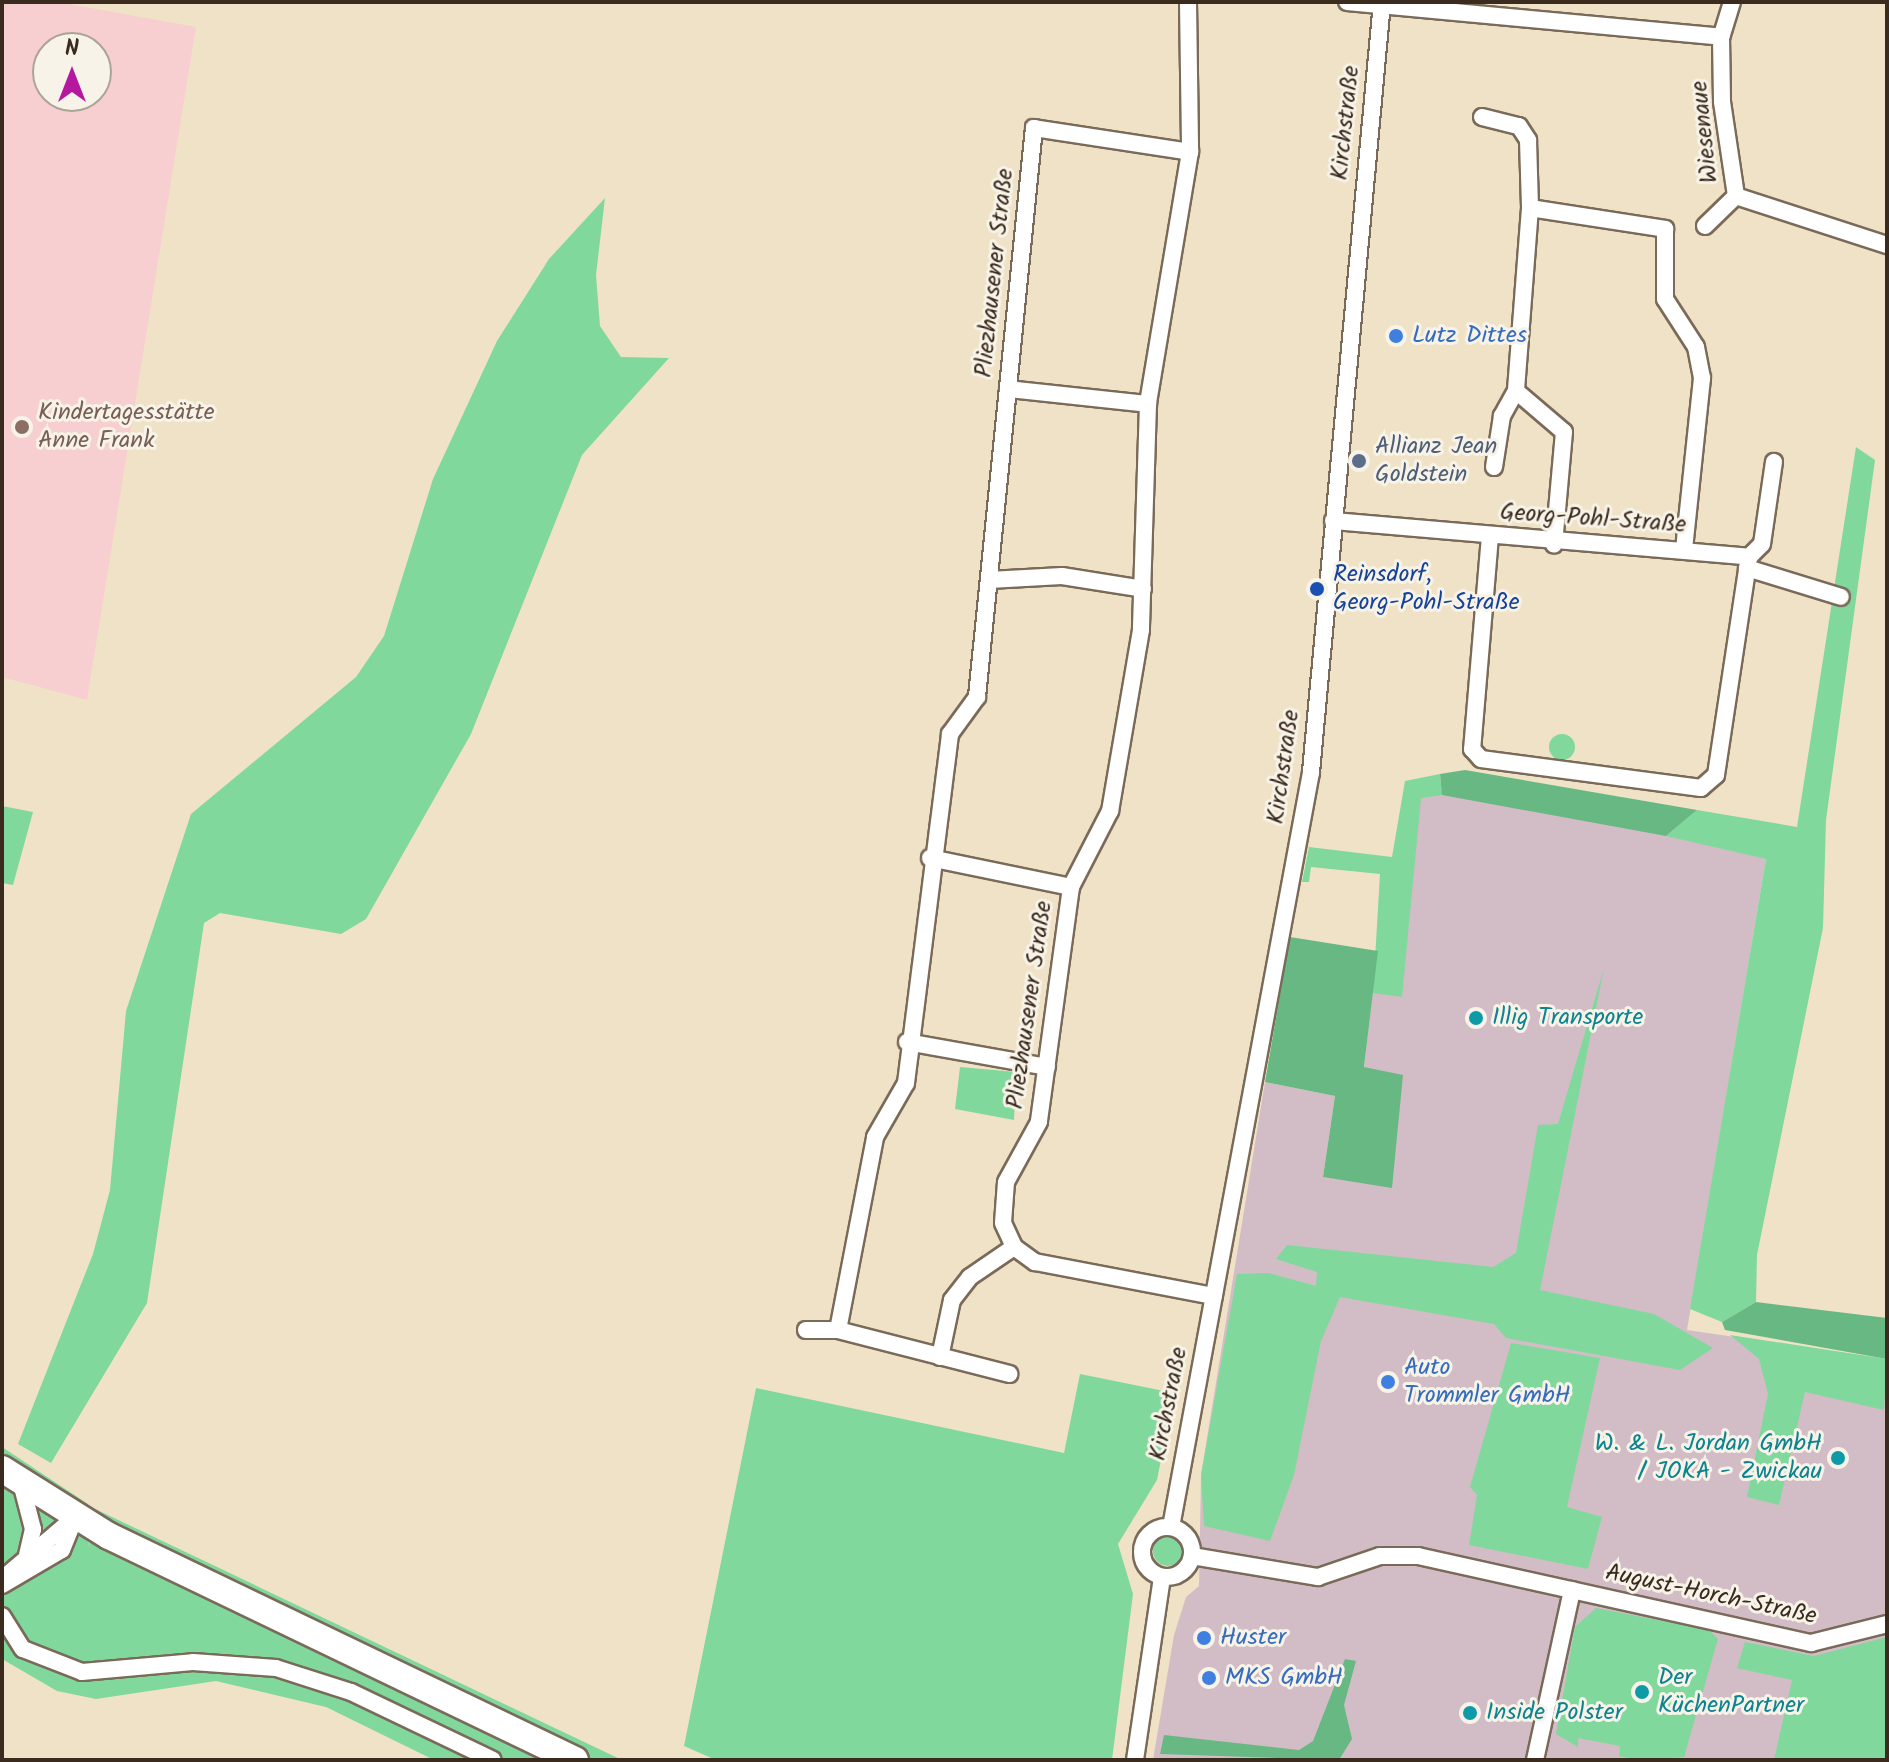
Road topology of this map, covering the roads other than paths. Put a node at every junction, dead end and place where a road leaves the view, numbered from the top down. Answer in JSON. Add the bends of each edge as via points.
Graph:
{"nodes":[{"id":1,"x":1188,"y":2,"type":"edge"},
{"id":2,"x":1347,"y":2,"type":"edge"},
{"id":3,"x":1732,"y":2,"type":"edge"},
{"id":4,"x":1382,"y":4,"type":"edge"},
{"id":5,"x":1721,"y":37,"type":"junction"},
{"id":6,"x":1482,"y":117,"type":"dead end"},
{"id":7,"x":1190,"y":152,"type":"junction"},
{"id":8,"x":1736,"y":196,"type":"junction"},
{"id":9,"x":1530,"y":208,"type":"junction"},
{"id":10,"x":1705,"y":226,"type":"dead end"},
{"id":11,"x":1887,"y":245,"type":"edge"},
{"id":12,"x":1008,"y":389,"type":"junction"},
{"id":13,"x":1516,"y":391,"type":"junction"},
{"id":14,"x":1148,"y":404,"type":"junction"},
{"id":15,"x":1774,"y":462,"type":"dead end"},
{"id":16,"x":1494,"y":467,"type":"dead end"},
{"id":17,"x":1333,"y":521,"type":"junction"},
{"id":18,"x":1490,"y":536,"type":"junction"},
{"id":19,"x":1554,"y":545,"type":"junction"},
{"id":20,"x":1684,"y":549,"type":"junction"},
{"id":21,"x":1748,"y":563,"type":"junction"},
{"id":22,"x":989,"y":580,"type":"junction"},
{"id":23,"x":1143,"y":589,"type":"junction"},
{"id":24,"x":1841,"y":597,"type":"dead end"},
{"id":25,"x":930,"y":858,"type":"junction"},
{"id":26,"x":1071,"y":887,"type":"junction"},
{"id":27,"x":907,"y":1042,"type":"junction"},
{"id":28,"x":1047,"y":1067,"type":"junction"},
{"id":29,"x":1014,"y":1247,"type":"junction"},
{"id":30,"x":1214,"y":1296,"type":"junction"},
{"id":31,"x":806,"y":1330,"type":"dead end"},
{"id":32,"x":838,"y":1330,"type":"junction"},
{"id":33,"x":940,"y":1357,"type":"junction"},
{"id":34,"x":1009,"y":1374,"type":"dead end"},
{"id":35,"x":11,"y":1476,"type":"edge"},
{"id":36,"x":75,"y":1517,"type":"junction"},
{"id":37,"x":1171,"y":1527,"type":"junction"},
{"id":38,"x":109,"y":1536,"type":"junction"},
{"id":39,"x":62,"y":1550,"type":"junction"},
{"id":40,"x":1192,"y":1556,"type":"junction"},
{"id":41,"x":24,"y":1562,"type":"junction"},
{"id":42,"x":1162,"y":1577,"type":"junction"},
{"id":43,"x":2,"y":1582,"type":"edge"},
{"id":44,"x":1572,"y":1590,"type":"junction"},
{"id":45,"x":2,"y":1616,"type":"edge"},
{"id":46,"x":1887,"y":1624,"type":"edge"},
{"id":47,"x":493,"y":1760,"type":"edge"},
{"id":48,"x":575,"y":1760,"type":"edge"},
{"id":49,"x":1135,"y":1760,"type":"edge"},
{"id":50,"x":1535,"y":1760,"type":"edge"}],
"edges":[{"from":1,"to":7,"type":"street","name":"Pliezhausener Straße"},
{"from":2,"to":4,"type":"street"},
{"from":3,"to":5,"type":"street","name":"Wiesenaue"},
{"from":4,"to":5,"type":"street"},
{"from":4,"to":17,"type":"street","name":"Kirchstraße"},
{"from":5,"to":8,"type":"street","name":"Wiesenaue"},
{"from":6,"to":9,"type":"street","via":[[1519,126],[1528,140]]},
{"from":7,"to":12,"type":"street","name":"Pliezhausener Straße","via":[[1034,128]]},
{"from":7,"to":14,"type":"street","name":"Pliezhausener Straße"},
{"from":8,"to":10,"type":"street"},
{"from":8,"to":11,"type":"street","name":"Wiesenaue"},
{"from":9,"to":13,"type":"street"},
{"from":9,"to":20,"type":"street","via":[[1665,229],[1665,299],[1696,347],[1702,378]]},
{"from":12,"to":14,"type":"street"},
{"from":12,"to":22,"type":"street","name":"Pliezhausener Straße"},
{"from":13,"to":16,"type":"street","via":[[1502,416]]},
{"from":13,"to":19,"type":"street","via":[[1564,432]]},
{"from":14,"to":23,"type":"street","name":"Pliezhausener Straße"},
{"from":15,"to":21,"type":"street","via":[[1762,544]]},
{"from":17,"to":18,"type":"street","name":"Georg-Pohl-Straße"},
{"from":17,"to":30,"type":"street","name":"Kirchstraße","via":[[1311,772]]},
{"from":18,"to":19,"type":"street","name":"Georg-Pohl-Straße"},
{"from":18,"to":21,"type":"street","via":[[1472,749],[1481,759],[1701,788],[1716,775]]},
{"from":19,"to":20,"type":"street","name":"Georg-Pohl-Straße"},
{"from":20,"to":21,"type":"street","name":"Georg-Pohl-Straße"},
{"from":21,"to":24,"type":"street","name":"Georg-Pohl-Straße"},
{"from":22,"to":23,"type":"street","via":[[1062,576]]},
{"from":22,"to":25,"type":"street","name":"Pliezhausener Straße","via":[[977,697],[950,734]]},
{"from":23,"to":26,"type":"street","name":"Pliezhausener Straße","via":[[1110,811]]},
{"from":25,"to":26,"type":"street","name":"Pliezhausener Straße"},
{"from":25,"to":27,"type":"street","name":"Pliezhausener Straße"},
{"from":26,"to":28,"type":"street","name":"Pliezhausener Straße"},
{"from":27,"to":28,"type":"street"},
{"from":27,"to":32,"type":"street","name":"Pliezhausener Straße","via":[[906,1083],[875,1137]]},
{"from":28,"to":29,"type":"street","name":"Pliezhausener Straße","via":[[1039,1122],[1006,1182],[1003,1223]]},
{"from":29,"to":30,"type":"street","via":[[1035,1262]]},
{"from":29,"to":33,"type":"street","via":[[970,1277],[952,1300]]},
{"from":30,"to":37,"type":"street","name":"Kirchstraße"},
{"from":31,"to":32,"type":"street"},
{"from":32,"to":33,"type":"street"},
{"from":33,"to":34,"type":"street"},
{"from":35,"to":36,"type":"main road"},
{"from":35,"to":41,"type":"street","via":[[33,1529]]},
{"from":36,"to":38,"type":"main road"},
{"from":36,"to":39,"type":"street"},
{"from":36,"to":41,"type":"street"},
{"from":37,"to":40,"type":"street","via":[[1189,1540]]},
{"from":37,"to":42,"type":"street","via":[[1155,1530],[1142,1547],[1147,1568]]},
{"from":38,"to":39,"type":"street"},
{"from":38,"to":48,"type":"main road"},
{"from":39,"to":43,"type":"street"},
{"from":40,"to":42,"type":"street","via":[[1181,1573]]},
{"from":40,"to":44,"type":"street","name":"August-Horch-Straße","via":[[1318,1577],[1398,1554]]},
{"from":41,"to":43,"type":"street"},
{"from":42,"to":49,"type":"street"},
{"from":44,"to":46,"type":"street","name":"August-Horch-Straße","via":[[1811,1643]]},
{"from":44,"to":50,"type":"street","name":"August-Horch-Straße"},
{"from":45,"to":47,"type":"street","via":[[23,1649],[82,1672],[193,1662],[276,1668],[351,1692]]}]}
